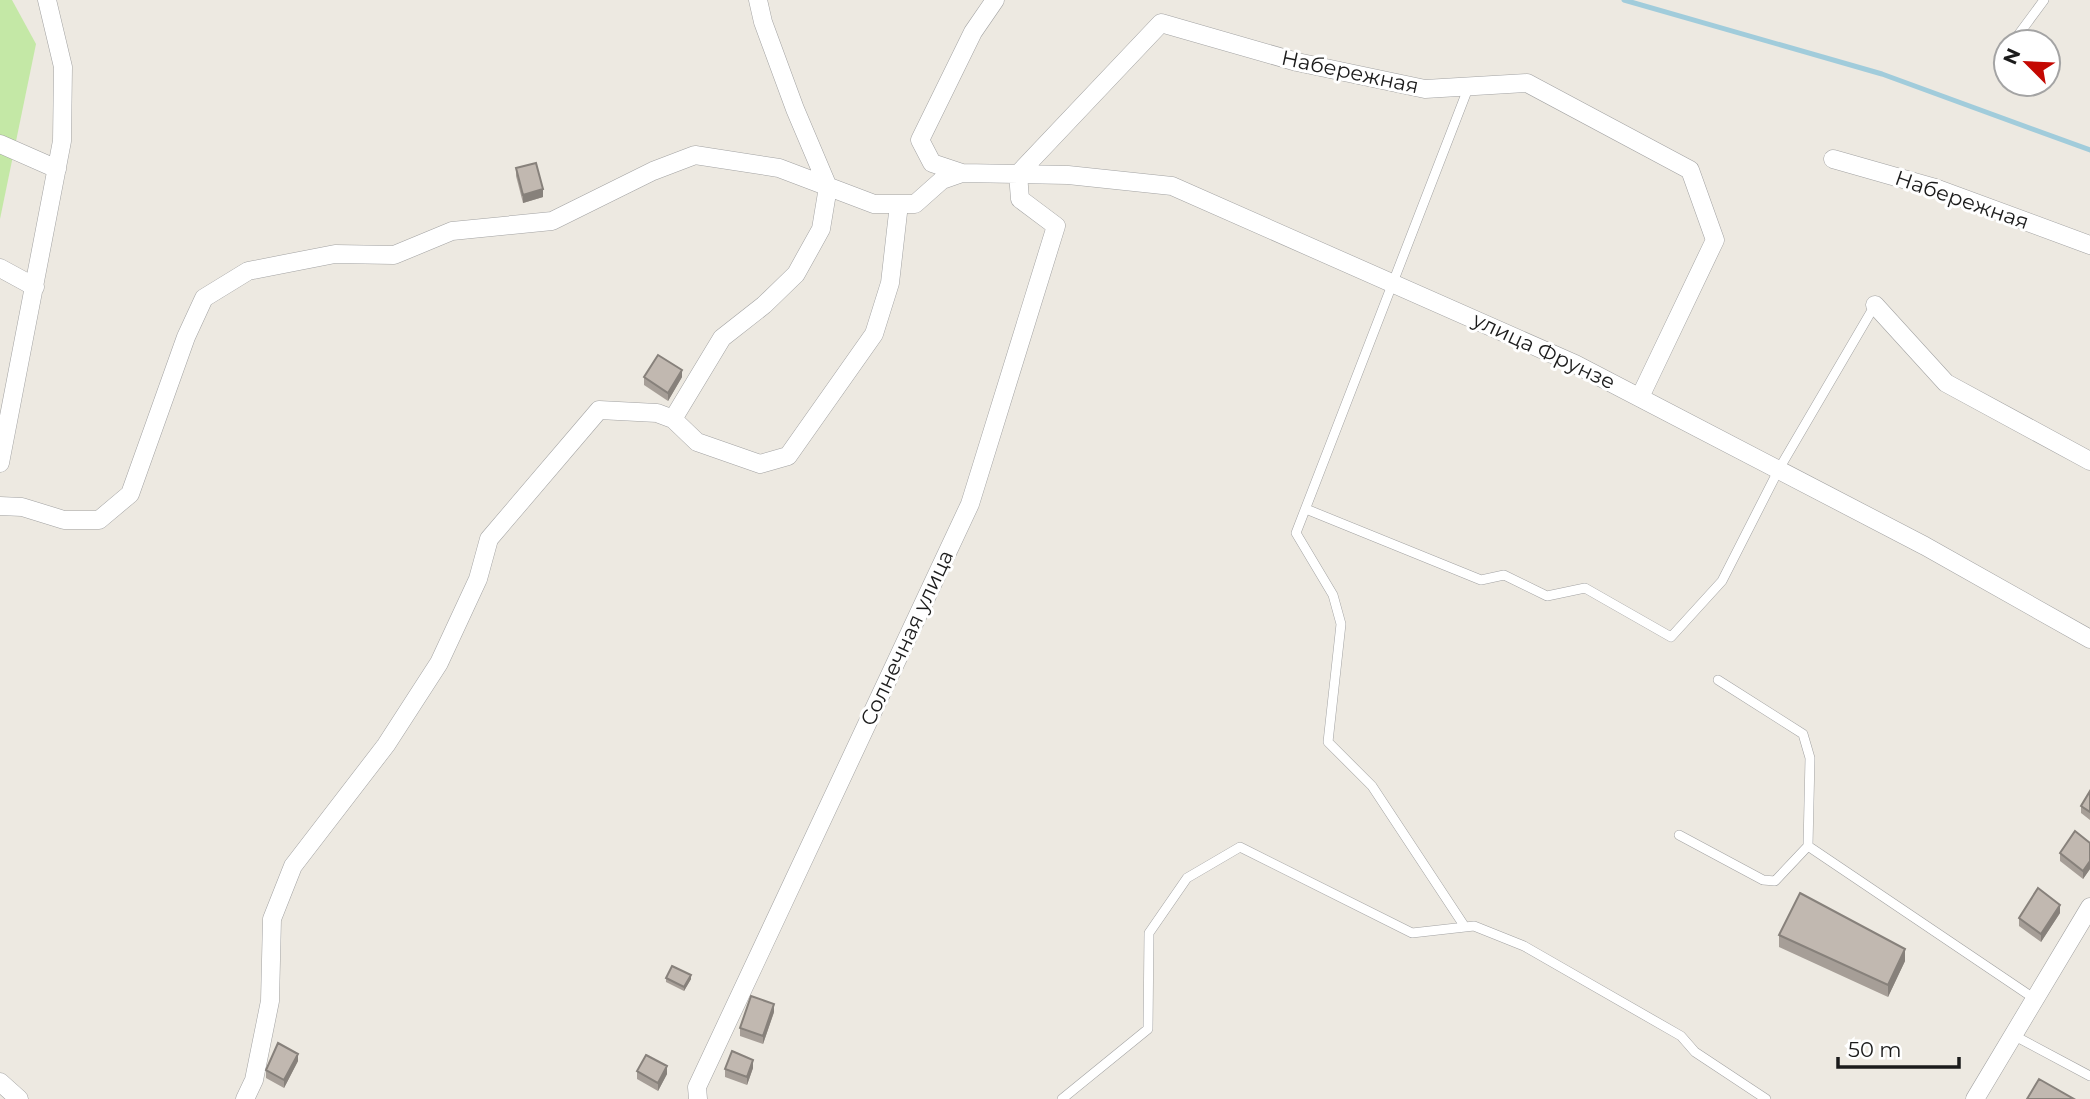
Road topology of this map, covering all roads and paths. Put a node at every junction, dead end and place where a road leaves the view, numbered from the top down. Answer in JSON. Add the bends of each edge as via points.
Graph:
{"nodes":[{"id":1,"x":47,"y":0,"type":"edge"},
{"id":2,"x":758,"y":0,"type":"edge"},
{"id":3,"x":995,"y":0,"type":"edge"},
{"id":4,"x":2044,"y":0,"type":"edge"},
{"id":5,"x":2023,"y":28,"type":"edge"},
{"id":6,"x":1469,"y":86,"type":"junction"},
{"id":7,"x":0,"y":144,"type":"edge"},
{"id":8,"x":1833,"y":159,"type":"dead end"},
{"id":9,"x":57,"y":169,"type":"junction"},
{"id":10,"x":961,"y":173,"type":"junction"},
{"id":11,"x":1018,"y":174,"type":"junction"},
{"id":12,"x":828,"y":187,"type":"junction"},
{"id":13,"x":899,"y":204,"type":"junction"},
{"id":14,"x":2090,"y":245,"type":"edge"},
{"id":15,"x":0,"y":268,"type":"edge"},
{"id":16,"x":1393,"y":281,"type":"junction"},
{"id":17,"x":35,"y":287,"type":"junction"},
{"id":18,"x":1875,"y":305,"type":"joint"},
{"id":19,"x":1640,"y":397,"type":"junction"},
{"id":20,"x":673,"y":419,"type":"junction"},
{"id":21,"x":2090,"y":461,"type":"edge"},
{"id":22,"x":0,"y":463,"type":"edge"},
{"id":23,"x":1779,"y":469,"type":"junction"},
{"id":24,"x":0,"y":506,"type":"edge"},
{"id":25,"x":1306,"y":509,"type":"junction"},
{"id":26,"x":2090,"y":639,"type":"edge"},
{"id":27,"x":1718,"y":680,"type":"dead end"},
{"id":28,"x":1679,"y":835,"type":"dead end"},
{"id":29,"x":1808,"y":846,"type":"junction"},
{"id":30,"x":2090,"y":906,"type":"edge"},
{"id":31,"x":1465,"y":927,"type":"junction"},
{"id":32,"x":2035,"y":999,"type":"junction"},
{"id":33,"x":2013,"y":1035,"type":"junction"},
{"id":34,"x":2090,"y":1076,"type":"edge"},
{"id":35,"x":0,"y":1082,"type":"edge"},
{"id":36,"x":19,"y":1099,"type":"edge"},
{"id":37,"x":245,"y":1099,"type":"edge"},
{"id":38,"x":698,"y":1099,"type":"edge"},
{"id":39,"x":1062,"y":1099,"type":"edge"},
{"id":40,"x":1766,"y":1099,"type":"edge"},
{"id":41,"x":1975,"y":1099,"type":"edge"}],
"edges":[{"from":1,"to":9,"type":"street","via":[[63,66]]},
{"from":2,"to":12,"type":"street"},
{"from":3,"to":10,"type":"street","via":[[973,32],[920,140],[932,163]]},
{"from":4,"to":5,"type":"lane"},
{"from":6,"to":11,"type":"street","name":"Набережная","via":[[1425,89],[1297,62],[1161,23]]},
{"from":6,"to":16,"type":"lane"},
{"from":6,"to":19,"type":"street","name":"Набережная","via":[[1527,83],[1690,170],[1715,240]]},
{"from":7,"to":9,"type":"street"},
{"from":8,"to":14,"type":"street","name":"Набережная","via":[[1935,188]]},
{"from":9,"to":17,"type":"street"},
{"from":10,"to":11,"type":"street","name":"улица Фрунзе"},
{"from":10,"to":13,"type":"street","via":[[942,180],[915,204]]},
{"from":11,"to":16,"type":"street","name":"улица Фрунзе","via":[[1172,186]]},
{"from":11,"to":38,"type":"street","name":"Солнечная улица","via":[[1020,199],[1056,226],[970,504],[697,1087]]},
{"from":12,"to":13,"type":"street","via":[[874,204]]},
{"from":12,"to":20,"type":"street","via":[[821,229],[796,274],[722,338]]},
{"from":12,"to":24,"type":"street","via":[[779,168],[695,155],[552,221],[452,231],[394,255],[335,254],[248,271],[204,298],[130,494],[99,520],[64,520],[22,506]]},
{"from":13,"to":20,"type":"street","via":[[891,283],[873,334],[788,456],[760,464],[697,442]]},
{"from":15,"to":17,"type":"street"},
{"from":16,"to":19,"type":"street","name":"улица Фрунзе"},
{"from":16,"to":25,"type":"lane"},
{"from":17,"to":22,"type":"street"},
{"from":18,"to":21,"type":"street","via":[[1946,383]]},
{"from":18,"to":23,"type":"lane"},
{"from":19,"to":23,"type":"street","name":"улица Фрунзе"},
{"from":20,"to":37,"type":"street","via":[[657,413],[599,410],[489,539],[478,579],[439,663],[386,745],[293,866],[272,919],[270,1001],[254,1080]]},
{"from":23,"to":25,"type":"lane","via":[[1722,581],[1671,637],[1585,588],[1547,596],[1504,575],[1481,580]]},
{"from":23,"to":26,"type":"street","name":"улица Фрунзе"},
{"from":25,"to":31,"type":"lane","via":[[1296,533],[1333,595],[1340,624],[1328,742],[1372,786]]},
{"from":27,"to":29,"type":"lane","via":[[1803,734],[1810,758]]},
{"from":28,"to":29,"type":"lane","via":[[1763,880],[1775,881]]},
{"from":29,"to":32,"type":"lane"},
{"from":30,"to":32,"type":"street"},
{"from":31,"to":39,"type":"lane","via":[[1412,933],[1240,847],[1187,878],[1149,933],[1148,1030]]},
{"from":31,"to":40,"type":"lane","via":[[1474,926],[1524,946],[1681,1036],[1695,1052]]},
{"from":32,"to":33,"type":"street"},
{"from":33,"to":34,"type":"lane"},
{"from":33,"to":41,"type":"street"},
{"from":35,"to":36,"type":"street"}]}
